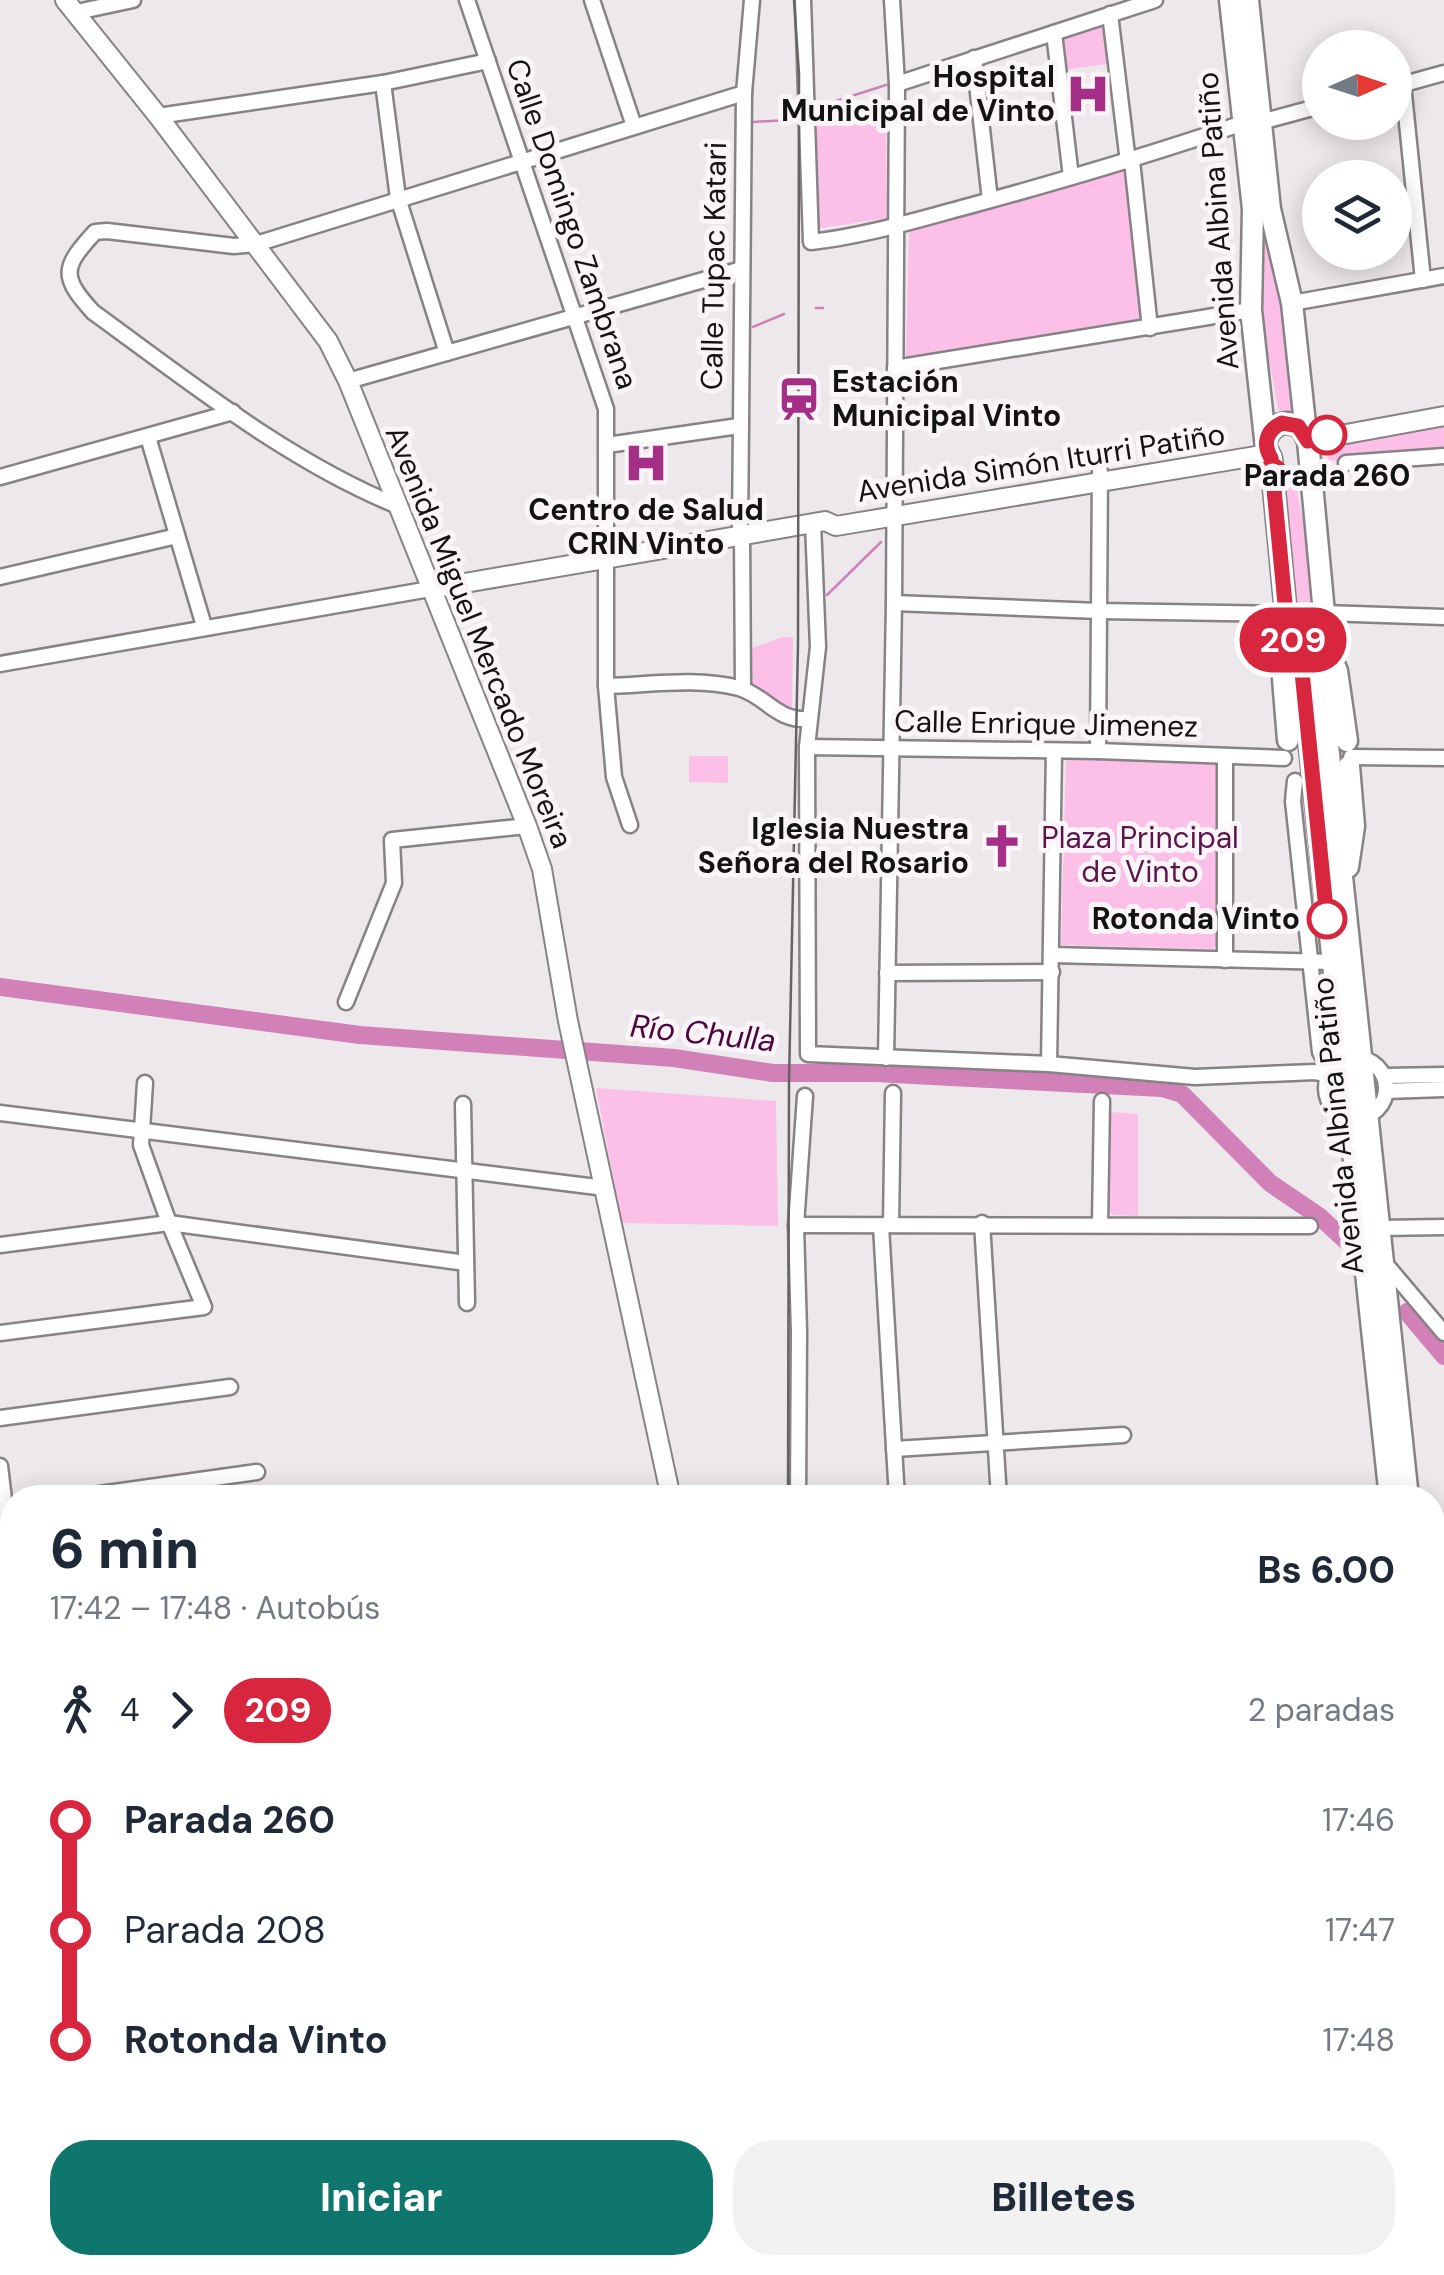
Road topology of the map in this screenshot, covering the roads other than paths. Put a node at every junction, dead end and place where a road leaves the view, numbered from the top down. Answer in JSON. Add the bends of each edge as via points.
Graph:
{"nodes":[{"id":1,"x":134,"y":0,"type":"edge"},
{"id":2,"x":467,"y":0,"type":"edge"},
{"id":3,"x":592,"y":0,"type":"edge"},
{"id":4,"x":752,"y":0,"type":"edge"},
{"id":5,"x":803,"y":0,"type":"edge"},
{"id":6,"x":892,"y":0,"type":"edge"},
{"id":7,"x":1155,"y":0,"type":"edge"},
{"id":8,"x":1230,"y":0,"type":"edge"},
{"id":9,"x":1248,"y":0,"type":"edge"},
{"id":10,"x":71,"y":6,"type":"edge"},
{"id":11,"x":1110,"y":14,"type":"junction"},
{"id":12,"x":1054,"y":33,"type":"junction"},
{"id":13,"x":974,"y":58,"type":"junction"},
{"id":14,"x":488,"y":61,"type":"junction"},
{"id":15,"x":1444,"y":73,"type":"edge"},
{"id":16,"x":1412,"y":82,"type":"edge"},
{"id":17,"x":383,"y":84,"type":"junction"},
{"id":18,"x":897,"y":84,"type":"junction"},
{"id":19,"x":744,"y":94,"type":"junction"},
{"id":20,"x":1302,"y":110,"type":"edge"},
{"id":21,"x":158,"y":116,"type":"junction"},
{"id":22,"x":1252,"y":123,"type":"junction"},
{"id":23,"x":634,"y":126,"type":"junction"},
{"id":24,"x":1405,"y":140,"type":"edge"},
{"id":25,"x":521,"y":160,"type":"junction"},
{"id":26,"x":1130,"y":161,"type":"junction"},
{"id":27,"x":1071,"y":177,"type":"junction"},
{"id":28,"x":398,"y":198,"type":"junction"},
{"id":29,"x":990,"y":200,"type":"junction"},
{"id":30,"x":896,"y":226,"type":"junction"},
{"id":31,"x":256,"y":244,"type":"junction"},
{"id":32,"x":742,"y":269,"type":"junction"},
{"id":33,"x":1444,"y":276,"type":"edge"},
{"id":34,"x":1422,"y":280,"type":"junction"},
{"id":35,"x":1292,"y":303,"type":"junction"},
{"id":36,"x":1251,"y":310,"type":"junction"},
{"id":37,"x":576,"y":318,"type":"junction"},
{"id":38,"x":1150,"y":328,"type":"junction"},
{"id":39,"x":447,"y":354,"type":"junction"},
{"id":40,"x":895,"y":368,"type":"junction"},
{"id":41,"x":348,"y":381,"type":"junction"},
{"id":42,"x":233,"y":412,"type":"junction"},
{"id":43,"x":1444,"y":416,"type":"edge"},
{"id":44,"x":739,"y":426,"type":"junction"},
{"id":45,"x":148,"y":437,"type":"junction"},
{"id":46,"x":1307,"y":441,"type":"junction"},
{"id":47,"x":607,"y":445,"type":"junction"},
{"id":48,"x":1268,"y":448,"type":"junction"},
{"id":49,"x":1444,"y":456,"type":"edge"},
{"id":50,"x":1346,"y":463,"type":"dead end"},
{"id":51,"x":1100,"y":476,"type":"junction"},
{"id":52,"x":0,"y":478,"type":"edge"},
{"id":53,"x":398,"y":506,"type":"junction"},
{"id":54,"x":894,"y":510,"type":"junction"},
{"id":55,"x":819,"y":522,"type":"junction"},
{"id":56,"x":741,"y":533,"type":"junction"},
{"id":57,"x":177,"y":536,"type":"junction"},
{"id":58,"x":607,"y":557,"type":"junction"},
{"id":59,"x":0,"y":576,"type":"edge"},
{"id":60,"x":430,"y":589,"type":"junction"},
{"id":61,"x":894,"y":603,"type":"junction"},
{"id":62,"x":1099,"y":611,"type":"junction"},
{"id":63,"x":1324,"y":613,"type":"junction"},
{"id":64,"x":1286,"y":614,"type":"junction"},
{"id":65,"x":1444,"y":617,"type":"edge"},
{"id":66,"x":204,"y":626,"type":"junction"},
{"id":67,"x":1292,"y":637,"type":"junction"},
{"id":68,"x":1322,"y":637,"type":"junction"},
{"id":69,"x":0,"y":664,"type":"edge"},
{"id":70,"x":606,"y":686,"type":"junction"},
{"id":71,"x":743,"y":689,"type":"junction"},
{"id":72,"x":808,"y":719,"type":"junction"},
{"id":73,"x":1316,"y":726,"type":"junction"},
{"id":74,"x":807,"y":747,"type":"junction"},
{"id":75,"x":891,"y":748,"type":"junction"},
{"id":76,"x":1286,"y":749,"type":"junction"},
{"id":77,"x":1054,"y":751,"type":"junction"},
{"id":78,"x":1098,"y":751,"type":"junction"},
{"id":79,"x":1349,"y":755,"type":"junction"},
{"id":80,"x":1225,"y":756,"type":"junction"},
{"id":81,"x":1444,"y":758,"type":"edge"},
{"id":82,"x":1313,"y":785,"type":"junction"},
{"id":83,"x":630,"y":825,"type":"dead end"},
{"id":84,"x":528,"y":826,"type":"junction"},
{"id":85,"x":1309,"y":850,"type":"junction"},
{"id":86,"x":1343,"y":898,"type":"junction"},
{"id":87,"x":1052,"y":955,"type":"junction"},
{"id":88,"x":1225,"y":960,"type":"junction"},
{"id":89,"x":1308,"y":961,"type":"junction"},
{"id":90,"x":1332,"y":962,"type":"junction"},
{"id":91,"x":1052,"y":972,"type":"junction"},
{"id":92,"x":886,"y":973,"type":"junction"},
{"id":93,"x":346,"y":1002,"type":"dead end"},
{"id":94,"x":886,"y":1058,"type":"junction"},
{"id":95,"x":1049,"y":1064,"type":"junction"},
{"id":96,"x":1341,"y":1066,"type":"junction"},
{"id":97,"x":1444,"y":1076,"type":"edge"},
{"id":98,"x":1385,"y":1083,"type":"junction"},
{"id":99,"x":145,"y":1084,"type":"dead end"},
{"id":100,"x":1444,"y":1089,"type":"edge"},
{"id":101,"x":893,"y":1093,"type":"dead end"},
{"id":102,"x":806,"y":1096,"type":"dead end"},
{"id":103,"x":1102,"y":1102,"type":"dead end"},
{"id":104,"x":463,"y":1104,"type":"dead end"},
{"id":105,"x":0,"y":1113,"type":"edge"},
{"id":106,"x":1358,"y":1117,"type":"junction"},
{"id":107,"x":142,"y":1132,"type":"junction"},
{"id":108,"x":464,"y":1171,"type":"junction"},
{"id":109,"x":605,"y":1188,"type":"junction"},
{"id":110,"x":168,"y":1223,"type":"junction"},
{"id":111,"x":982,"y":1223,"type":"junction"},
{"id":112,"x":796,"y":1224,"type":"junction"},
{"id":113,"x":1100,"y":1224,"type":"junction"},
{"id":114,"x":886,"y":1225,"type":"junction"},
{"id":115,"x":1310,"y":1226,"type":"dead end"},
{"id":116,"x":1444,"y":1227,"type":"edge"},
{"id":117,"x":1379,"y":1228,"type":"junction"},
{"id":118,"x":0,"y":1245,"type":"edge"},
{"id":119,"x":1382,"y":1261,"type":"junction"},
{"id":120,"x":466,"y":1263,"type":"junction"},
{"id":121,"x":467,"y":1304,"type":"dead end"},
{"id":122,"x":0,"y":1333,"type":"edge"},
{"id":123,"x":1444,"y":1333,"type":"edge"},
{"id":124,"x":230,"y":1387,"type":"dead end"},
{"id":125,"x":0,"y":1418,"type":"edge"},
{"id":126,"x":1122,"y":1435,"type":"dead end"},
{"id":127,"x":995,"y":1442,"type":"junction"},
{"id":128,"x":894,"y":1448,"type":"junction"},
{"id":129,"x":257,"y":1472,"type":"dead end"},
{"id":130,"x":164,"y":1485,"type":"edge"},
{"id":131,"x":668,"y":1485,"type":"edge"},
{"id":132,"x":798,"y":1485,"type":"edge"},
{"id":133,"x":896,"y":1485,"type":"edge"},
{"id":134,"x":998,"y":1485,"type":"edge"},
{"id":135,"x":1389,"y":1485,"type":"edge"},
{"id":136,"x":1407,"y":1485,"type":"edge"}],
"edges":[{"from":1,"to":10,"type":"street"},
{"from":2,"to":14,"type":"street","name":"Calle Domingo Zambrana"},
{"from":3,"to":23,"type":"street"},
{"from":4,"to":19,"type":"street","name":"Calle Tupac Katari"},
{"from":5,"to":30,"type":"street","via":[[811,242]]},
{"from":6,"to":18,"type":"street"},
{"from":7,"to":11,"type":"street"},
{"from":8,"to":22,"type":"highway","name":"Avenida Albina Patiño"},
{"from":9,"to":22,"type":"highway","name":"Avenida Albina Patiño"},
{"from":10,"to":21,"type":"main road","name":"Avenida Miguel Mercado Moreira"},
{"from":11,"to":12,"type":"street"},
{"from":11,"to":26,"type":"street"},
{"from":12,"to":13,"type":"street"},
{"from":12,"to":27,"type":"street"},
{"from":13,"to":18,"type":"street"},
{"from":13,"to":29,"type":"street"},
{"from":14,"to":17,"type":"street"},
{"from":14,"to":25,"type":"street","name":"Calle Domingo Zambrana"},
{"from":15,"to":16,"type":"street"},
{"from":17,"to":21,"type":"street"},
{"from":17,"to":28,"type":"street"},
{"from":18,"to":30,"type":"street"},
{"from":19,"to":23,"type":"street"},
{"from":19,"to":32,"type":"street","name":"Calle Tupac Katari"},
{"from":20,"to":22,"type":"street"},
{"from":21,"to":31,"type":"main road","name":"Avenida Miguel Mercado Moreira"},
{"from":22,"to":26,"type":"street"},
{"from":22,"to":35,"type":"highway","name":"Avenida Albina Patiño"},
{"from":22,"to":36,"type":"highway","name":"Avenida Albina Patiño"},
{"from":23,"to":25,"type":"street"},
{"from":24,"to":34,"type":"street"},
{"from":25,"to":28,"type":"street"},
{"from":25,"to":37,"type":"street","name":"Calle Domingo Zambrana"},
{"from":26,"to":27,"type":"street"},
{"from":26,"to":38,"type":"street"},
{"from":27,"to":29,"type":"street"},
{"from":28,"to":31,"type":"street"},
{"from":28,"to":39,"type":"street"},
{"from":29,"to":30,"type":"street"},
{"from":30,"to":40,"type":"street"},
{"from":31,"to":41,"type":"main road","name":"Avenida Miguel Mercado Moreira","via":[[328,341]]},
{"from":31,"to":42,"type":"street","via":[[95,232],[68,267],[74,292],[93,312]]},
{"from":32,"to":37,"type":"street"},
{"from":32,"to":44,"type":"street","name":"Calle Tupac Katari"},
{"from":33,"to":34,"type":"street"},
{"from":34,"to":35,"type":"street"},
{"from":35,"to":46,"type":"highway","name":"Avenida Albina Patiño"},
{"from":36,"to":38,"type":"street"},
{"from":36,"to":48,"type":"highway","name":"Avenida Albina Patiño"},
{"from":37,"to":39,"type":"street"},
{"from":37,"to":47,"type":"street","name":"Calle Domingo Zambrana","via":[[606,409]]},
{"from":38,"to":40,"type":"street"},
{"from":39,"to":41,"type":"street"},
{"from":40,"to":54,"type":"street"},
{"from":41,"to":53,"type":"main road","name":"Avenida Miguel Mercado Moreira"},
{"from":42,"to":45,"type":"street"},
{"from":42,"to":53,"type":"street","via":[[359,490]]},
{"from":43,"to":46,"type":"main road"},
{"from":44,"to":47,"type":"street"},
{"from":44,"to":56,"type":"street","name":"Calle Tupac Katari"},
{"from":45,"to":52,"type":"street"},
{"from":45,"to":57,"type":"street"},
{"from":46,"to":48,"type":"highway","via":[[1302,459],[1292,465],[1281,464]]},
{"from":46,"to":48,"type":"highway","via":[[1293,423],[1282,423],[1273,428]]},
{"from":46,"to":63,"type":"highway","name":"Avenida Albina Patiño"},
{"from":47,"to":58,"type":"street","name":"Calle Domingo Zambrana"},
{"from":48,"to":51,"type":"main road","name":"Avenida Simón Iturri Patiño"},
{"from":48,"to":64,"type":"highway","name":"Avenida Albina Patiño"},
{"from":49,"to":50,"type":"street"},
{"from":51,"to":54,"type":"main road","name":"Avenida Simón Iturri Patiño"},
{"from":51,"to":62,"type":"street"},
{"from":53,"to":60,"type":"main road","name":"Avenida Miguel Mercado Moreira"},
{"from":54,"to":55,"type":"main road","name":"Avenida Simón Iturri Patiño","via":[[835,514]]},
{"from":54,"to":61,"type":"street"},
{"from":55,"to":56,"type":"main road","name":"Avenida Simón Iturri Patiño"},
{"from":55,"to":72,"type":"street","via":[[818,646]]},
{"from":56,"to":58,"type":"main road","name":"Avenida Simón Iturri Patiño"},
{"from":56,"to":71,"type":"street","name":"Calle Tupac Katari"},
{"from":57,"to":59,"type":"street"},
{"from":57,"to":66,"type":"street"},
{"from":58,"to":60,"type":"main road","name":"Avenida Simón Iturri Patiño"},
{"from":58,"to":70,"type":"street","name":"Calle Domingo Zambrana"},
{"from":60,"to":66,"type":"street","name":"Avenida Simón Iturri Patiño"},
{"from":60,"to":84,"type":"main road","name":"Avenida Miguel Mercado Moreira"},
{"from":61,"to":62,"type":"street"},
{"from":61,"to":75,"type":"street"},
{"from":62,"to":64,"type":"street"},
{"from":62,"to":78,"type":"street"},
{"from":63,"to":65,"type":"street"},
{"from":63,"to":68,"type":"highway","name":"Avenida Albina Patiño"},
{"from":64,"to":67,"type":"highway","name":"Avenida Albina Patiño"},
{"from":66,"to":69,"type":"street","name":"Avenida Simón Iturri Patiño"},
{"from":67,"to":73,"type":"highway","name":"Avenida Albina Patiño"},
{"from":67,"to":76,"type":"highway","via":[[1282,666]]},
{"from":68,"to":73,"type":"highway","name":"Avenida Albina Patiño"},
{"from":68,"to":79,"type":"highway","via":[[1337,671]]},
{"from":70,"to":71,"type":"street","via":[[706,682]]},
{"from":70,"to":83,"type":"street","name":"Calle Domingo Zambrana","via":[[614,777]]},
{"from":71,"to":72,"type":"street","via":[[791,720]]},
{"from":72,"to":74,"type":"street"},
{"from":73,"to":76,"type":"street"},
{"from":73,"to":79,"type":"street","via":[[1335,730]]},
{"from":73,"to":82,"type":"highway","name":"Avenida Albina Patiño"},
{"from":74,"to":75,"type":"street","name":"Calle Enrique Jimenez"},
{"from":74,"to":94,"type":"street","via":[[808,1054]]},
{"from":75,"to":77,"type":"street","name":"Calle Enrique Jimenez"},
{"from":75,"to":92,"type":"street"},
{"from":76,"to":80,"type":"street","name":"Calle Enrique Jimenez"},
{"from":76,"to":82,"type":"street","via":[[1286,769]]},
{"from":77,"to":78,"type":"street","name":"Calle Enrique Jimenez"},
{"from":77,"to":87,"type":"street"},
{"from":78,"to":80,"type":"street","name":"Calle Enrique Jimenez"},
{"from":79,"to":81,"type":"street"},
{"from":79,"to":82,"type":"street","via":[[1340,781]]},
{"from":79,"to":86,"type":"highway","via":[[1354,826]]},
{"from":80,"to":88,"type":"street"},
{"from":82,"to":85,"type":"highway","name":"Avenida Albina Patiño"},
{"from":82,"to":86,"type":"highway","name":"Avenida Albina Patiño"},
{"from":84,"to":93,"type":"street","via":[[392,840],[394,883]]},
{"from":84,"to":109,"type":"main road","name":"Avenida Miguel Mercado Moreira"},
{"from":85,"to":89,"type":"street"},
{"from":85,"to":90,"type":"highway","name":"Avenida Albina Patiño"},
{"from":86,"to":96,"type":"highway","name":"Avenida Albina Patiño"},
{"from":87,"to":88,"type":"street"},
{"from":87,"to":91,"type":"street"},
{"from":88,"to":89,"type":"street"},
{"from":89,"to":90,"type":"street"},
{"from":89,"to":96,"type":"street","via":[[1320,1052]]},
{"from":90,"to":96,"type":"highway","name":"Avenida Albina Patiño"},
{"from":91,"to":92,"type":"street"},
{"from":91,"to":95,"type":"street"},
{"from":92,"to":94,"type":"street"},
{"from":94,"to":95,"type":"street"},
{"from":95,"to":96,"type":"street","via":[[1195,1076]]},
{"from":96,"to":98,"type":"street","via":[[1375,1064]]},
{"from":96,"to":106,"type":"highway","name":"Avenida Albina Patiño"},
{"from":96,"to":106,"type":"street","via":[[1327,1098],[1336,1111]]},
{"from":97,"to":98,"type":"street"},
{"from":98,"to":100,"type":"street"},
{"from":98,"to":106,"type":"street","via":[[1381,1106]]},
{"from":99,"to":107,"type":"street"},
{"from":101,"to":114,"type":"street"},
{"from":102,"to":112,"type":"street"},
{"from":103,"to":113,"type":"street"},
{"from":104,"to":108,"type":"street"},
{"from":105,"to":107,"type":"street"},
{"from":106,"to":117,"type":"highway","name":"Avenida Albina Patiño"},
{"from":106,"to":135,"type":"highway","name":"Avenida Albina Patiño"},
{"from":107,"to":108,"type":"street"},
{"from":107,"to":110,"type":"street"},
{"from":108,"to":109,"type":"street"},
{"from":108,"to":120,"type":"street"},
{"from":109,"to":131,"type":"main road","name":"Avenida Miguel Mercado Moreira"},
{"from":110,"to":118,"type":"street"},
{"from":110,"to":120,"type":"street"},
{"from":110,"to":122,"type":"street","via":[[204,1307]]},
{"from":111,"to":113,"type":"street"},
{"from":111,"to":114,"type":"street"},
{"from":111,"to":127,"type":"street"},
{"from":112,"to":114,"type":"street"},
{"from":112,"to":132,"type":"street"},
{"from":113,"to":115,"type":"street"},
{"from":114,"to":128,"type":"street"},
{"from":116,"to":117,"type":"street"},
{"from":117,"to":119,"type":"highway","name":"Avenida Albina Patiño"},
{"from":119,"to":123,"type":"street"},
{"from":119,"to":136,"type":"highway","name":"Avenida Albina Patiño"},
{"from":120,"to":121,"type":"street"},
{"from":124,"to":125,"type":"street"},
{"from":126,"to":127,"type":"street"},
{"from":127,"to":128,"type":"street"},
{"from":127,"to":134,"type":"street"},
{"from":128,"to":133,"type":"street"},
{"from":129,"to":130,"type":"street"}]}
